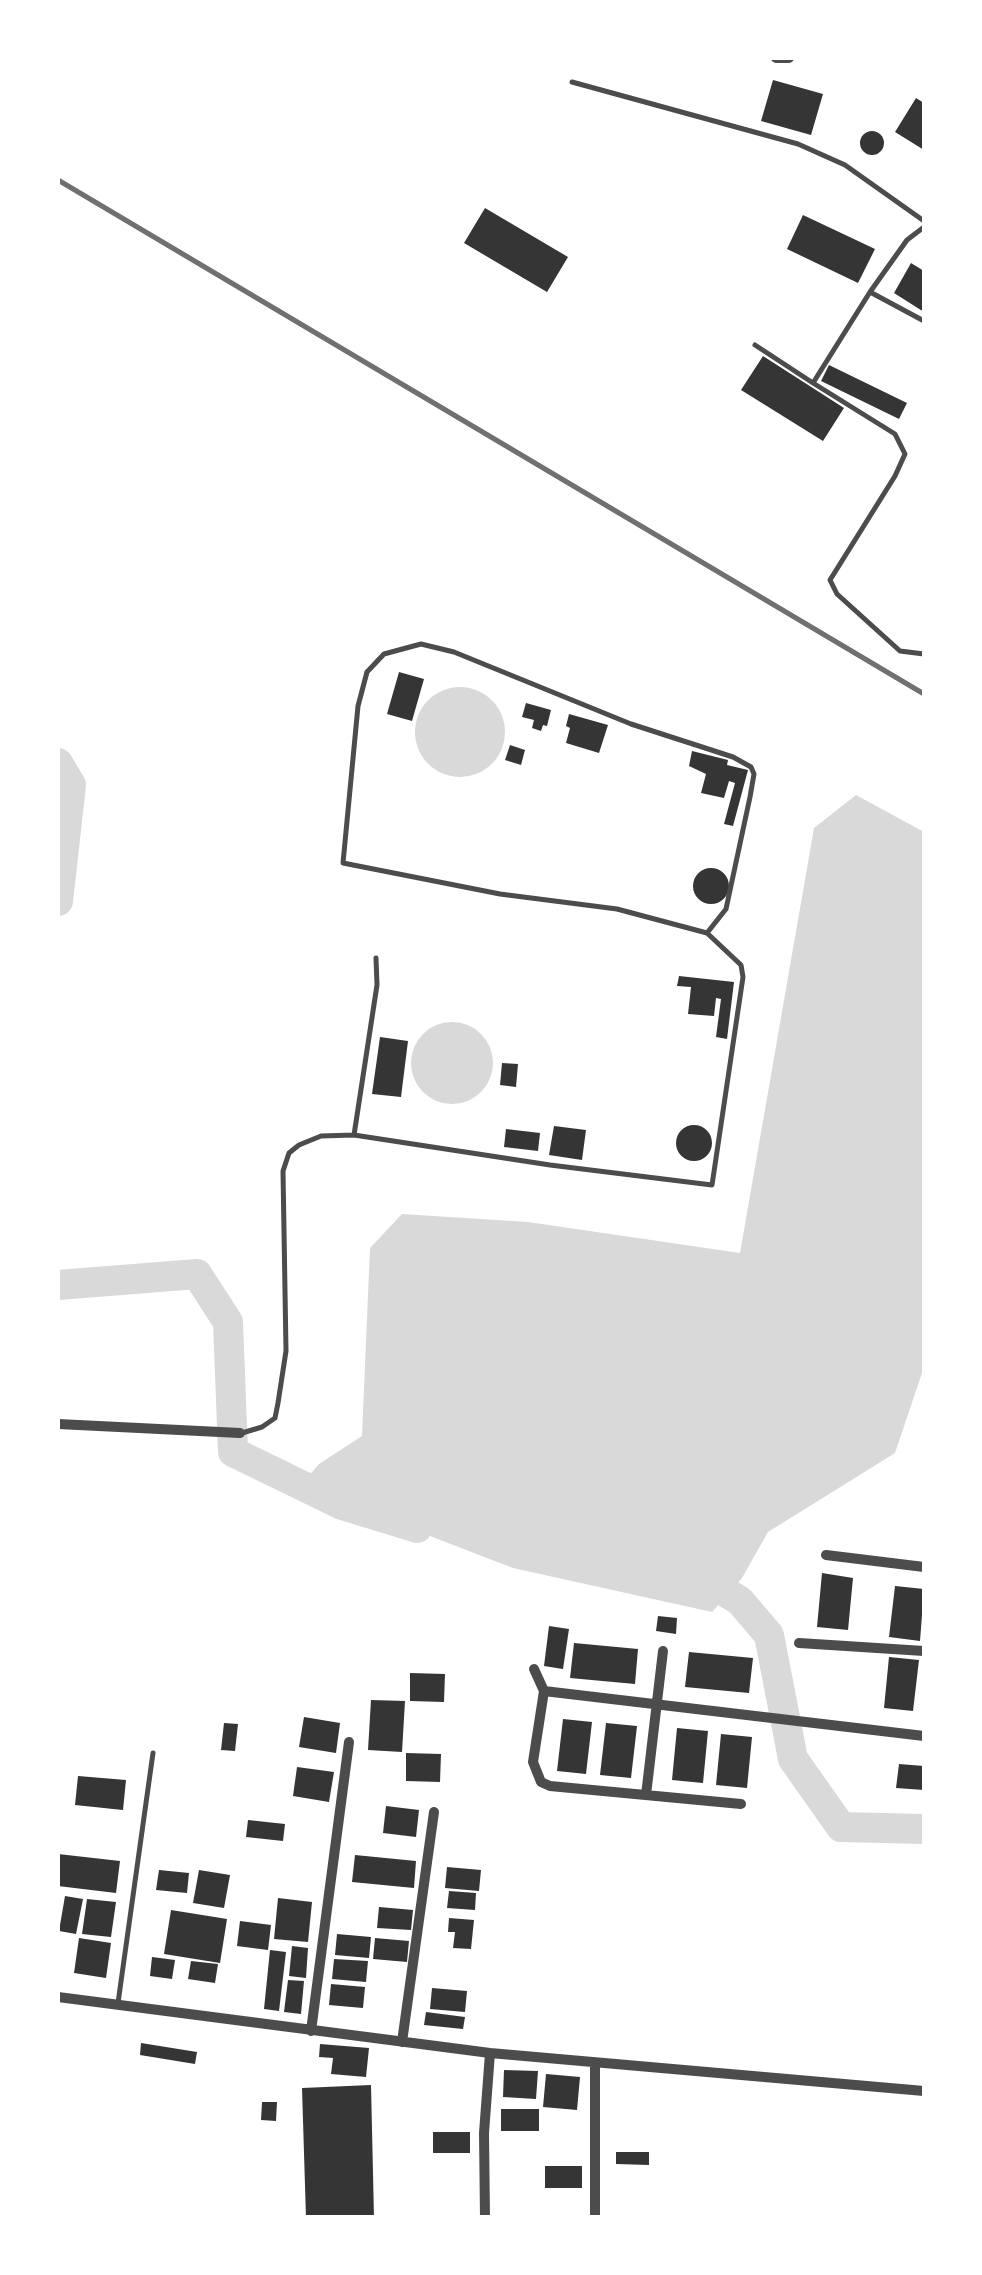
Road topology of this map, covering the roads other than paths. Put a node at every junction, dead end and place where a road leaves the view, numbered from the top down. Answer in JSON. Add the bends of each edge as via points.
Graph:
{"nodes":[{"id":1,"x":776,"y":58,"type":"edge"},
{"id":2,"x":790,"y":58,"type":"edge"},
{"id":3,"x":572,"y":82,"type":"dead end"},
{"id":4,"x":924,"y":224,"type":"edge"},
{"id":5,"x":870,"y":292,"type":"junction"},
{"id":6,"x":924,"y":321,"type":"edge"},
{"id":7,"x":755,"y":345,"type":"dead end"},
{"id":8,"x":813,"y":383,"type":"junction"},
{"id":9,"x":924,"y":654,"type":"edge"},
{"id":10,"x":707,"y":933,"type":"junction"},
{"id":11,"x":376,"y":958,"type":"dead end"},
{"id":12,"x":354,"y":1134,"type":"junction"},
{"id":13,"x":58,"y":1424,"type":"edge"},
{"id":14,"x":240,"y":1433,"type":"joint"},
{"id":15,"x":826,"y":1556,"type":"dead end"},
{"id":16,"x":924,"y":1566,"type":"edge"},
{"id":17,"x":799,"y":1643,"type":"dead end"},
{"id":18,"x":663,"y":1651,"type":"dead end"},
{"id":19,"x":924,"y":1651,"type":"edge"},
{"id":20,"x":534,"y":1669,"type":"dead end"},
{"id":21,"x":544,"y":1691,"type":"junction"},
{"id":22,"x":657,"y":1705,"type":"junction"},
{"id":23,"x":924,"y":1736,"type":"edge"},
{"id":24,"x":350,"y":1742,"type":"dead end"},
{"id":25,"x":153,"y":1754,"type":"dead end"},
{"id":26,"x":646,"y":1795,"type":"junction"},
{"id":27,"x":742,"y":1804,"type":"dead end"},
{"id":28,"x":434,"y":1812,"type":"dead end"},
{"id":29,"x":58,"y":1997,"type":"edge"},
{"id":30,"x":118,"y":2005,"type":"junction"},
{"id":31,"x":311,"y":2030,"type":"junction"},
{"id":32,"x":402,"y":2042,"type":"junction"},
{"id":33,"x":490,"y":2053,"type":"junction"},
{"id":34,"x":595,"y":2063,"type":"junction"},
{"id":35,"x":924,"y":2091,"type":"edge"},
{"id":36,"x":485,"y":2218,"type":"edge"},
{"id":37,"x":594,"y":2218,"type":"edge"}],
"edges":[{"from":1,"to":2,"type":"street"},
{"from":3,"to":4,"type":"lane","via":[[798,144],[845,165]]},
{"from":4,"to":5,"type":"lane"},
{"from":5,"to":6,"type":"lane"},
{"from":5,"to":8,"type":"lane"},
{"from":7,"to":8,"type":"lane"},
{"from":8,"to":9,"type":"lane","via":[[895,434],[903,447],[895,476],[830,580],[900,651]]},
{"from":10,"to":10,"type":"lane","via":[[726,909],[752,767],[454,652],[421,644],[398,648],[367,672],[343,863],[617,909]]},
{"from":10,"to":12,"type":"lane","via":[[740,965],[743,978],[712,1185]]},
{"from":11,"to":12,"type":"lane"},
{"from":12,"to":14,"type":"lane","via":[[322,1136],[289,1153],[286,1351],[278,1403],[275,1418]]},
{"from":13,"to":14,"type":"street"},
{"from":15,"to":16,"type":"street"},
{"from":17,"to":19,"type":"street"},
{"from":18,"to":22,"type":"street"},
{"from":20,"to":21,"type":"street"},
{"from":21,"to":22,"type":"street"},
{"from":21,"to":26,"type":"street","via":[[533,1762],[542,1782]]},
{"from":22,"to":23,"type":"street"},
{"from":22,"to":26,"type":"street"},
{"from":24,"to":31,"type":"street"},
{"from":25,"to":30,"type":"lane"},
{"from":26,"to":27,"type":"street"},
{"from":28,"to":32,"type":"street"},
{"from":29,"to":30,"type":"street"},
{"from":30,"to":31,"type":"street"},
{"from":31,"to":32,"type":"street"},
{"from":32,"to":33,"type":"street"},
{"from":33,"to":34,"type":"street"},
{"from":33,"to":36,"type":"street"},
{"from":34,"to":35,"type":"street"},
{"from":34,"to":37,"type":"street"}]}
